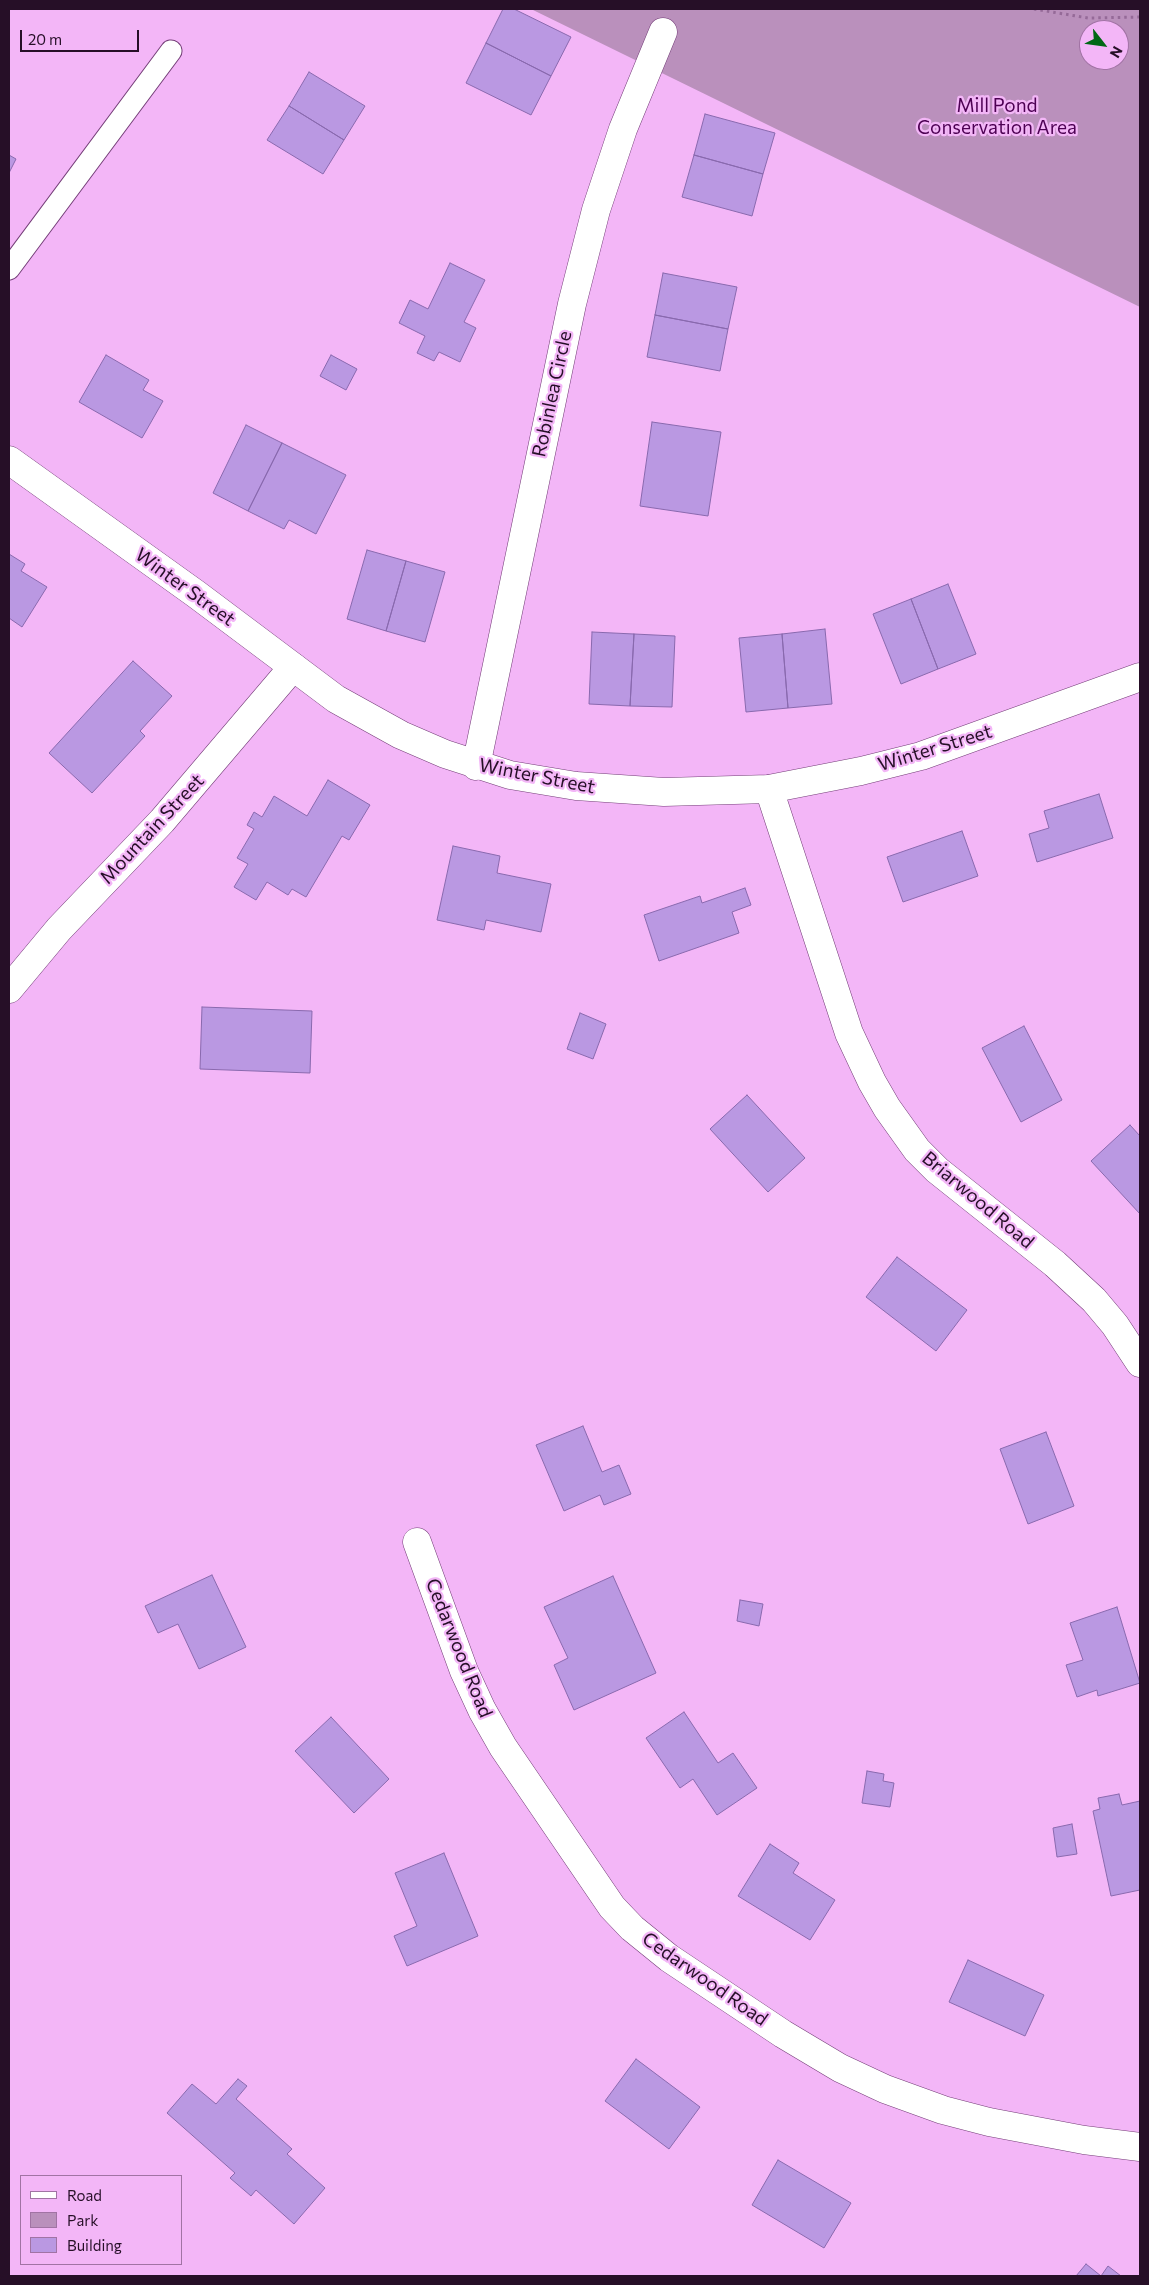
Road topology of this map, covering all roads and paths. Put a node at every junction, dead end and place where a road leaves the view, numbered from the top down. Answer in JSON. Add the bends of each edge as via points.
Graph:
{"nodes":[{"id":1,"x":1034,"y":9,"type":"edge"},
{"id":2,"x":1140,"y":17,"type":"edge"},
{"id":3,"x":663,"y":32,"type":"dead end"},
{"id":4,"x":171,"y":51,"type":"dead end"},
{"id":5,"x":9,"y":269,"type":"edge"},
{"id":6,"x":9,"y":460,"type":"edge"},
{"id":7,"x":293,"y":667,"type":"junction"},
{"id":8,"x":1140,"y":677,"type":"edge"},
{"id":9,"x":476,"y":766,"type":"junction"},
{"id":10,"x":769,"y":789,"type":"junction"},
{"id":11,"x":9,"y":989,"type":"edge"},
{"id":12,"x":1140,"y":1363,"type":"edge"},
{"id":13,"x":417,"y":1542,"type":"dead end"},
{"id":14,"x":1140,"y":2147,"type":"edge"}],
"edges":[{"from":1,"to":2,"type":"path","via":[[1088,18]]},
{"from":3,"to":9,"type":"street","name":"Robinlea Circle","via":[[623,129],[596,210],[574,294]]},
{"from":4,"to":5,"type":"lane"},
{"from":6,"to":7,"type":"street","name":"Winter Street"},
{"from":7,"to":9,"type":"street","name":"Winter Street","via":[[336,699],[401,735]]},
{"from":7,"to":11,"type":"street","name":"Mountain Street","via":[[162,821],[60,929]]},
{"from":8,"to":10,"type":"street","name":"Winter Street","via":[[921,756]]},
{"from":9,"to":10,"type":"street","name":"Winter Street","via":[[546,781],[605,788],[664,792]]},
{"from":10,"to":12,"type":"street","name":"Briarwood Road","via":[[849,1033],[887,1108],[917,1150],[937,1170],[1055,1264],[1094,1300]]},
{"from":13,"to":14,"type":"street","name":"Cedarwood Road","via":[[464,1671],[498,1740],[612,1907],[632,1928],[669,1958],[783,2034],[840,2068],[886,2089],[943,2110],[989,2122]]}]}
